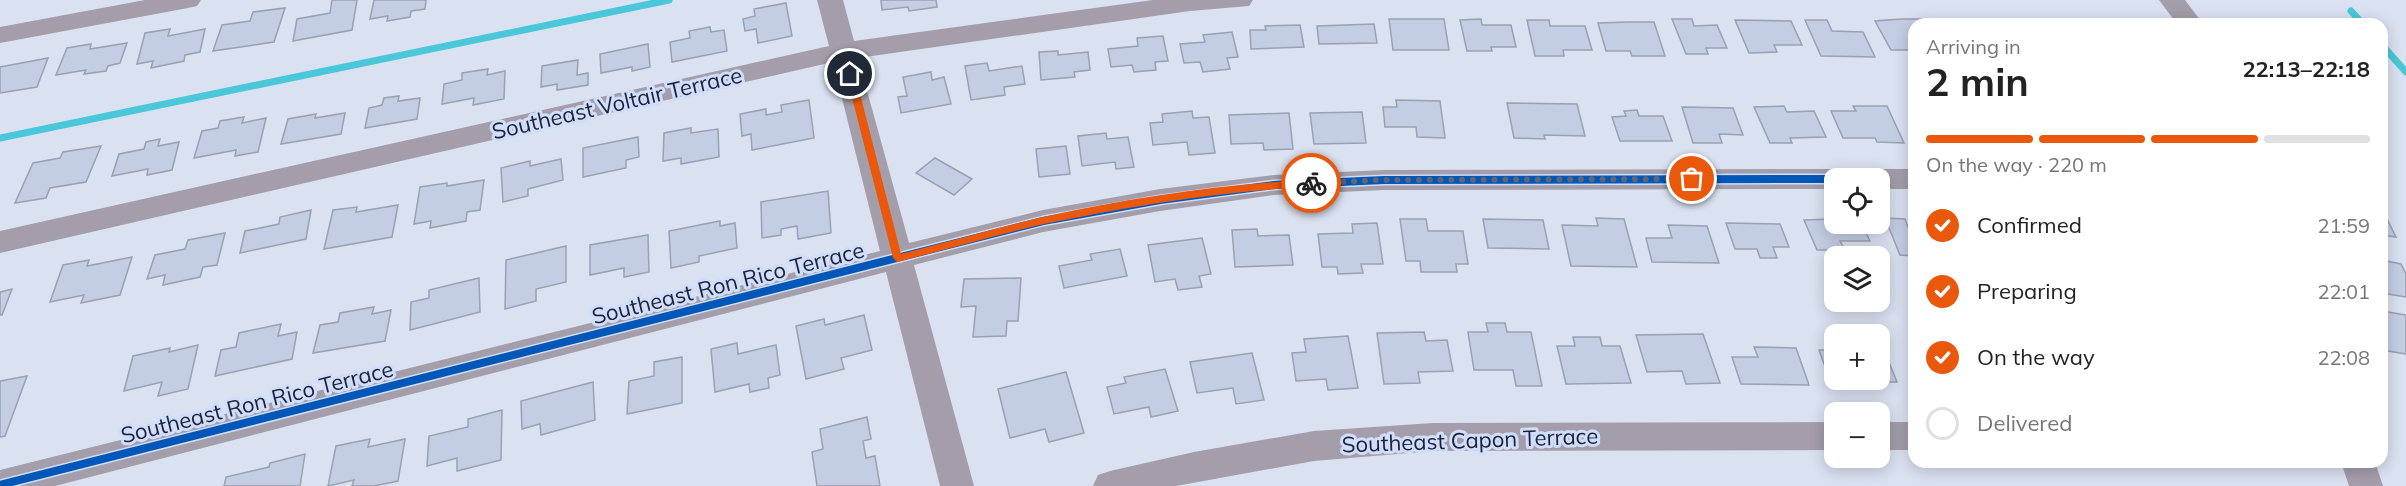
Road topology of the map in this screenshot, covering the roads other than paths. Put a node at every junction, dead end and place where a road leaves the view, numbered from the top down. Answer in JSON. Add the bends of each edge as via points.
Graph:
{"nodes":[{"id":1,"x":188,"y":0,"type":"edge"},
{"id":2,"x":830,"y":0,"type":"edge"},
{"id":3,"x":1240,"y":0,"type":"edge"},
{"id":4,"x":2172,"y":0,"type":"edge"},
{"id":5,"x":2186,"y":18,"type":"edge"},
{"id":6,"x":0,"y":35,"type":"edge"},
{"id":7,"x":844,"y":51,"type":"junction"},
{"id":8,"x":1824,"y":179,"type":"edge"},
{"id":9,"x":1890,"y":179,"type":"edge"},
{"id":10,"x":1908,"y":179,"type":"edge"},
{"id":11,"x":0,"y":242,"type":"edge"},
{"id":12,"x":897,"y":258,"type":"junction"},
{"id":13,"x":1824,"y":436,"type":"edge"},
{"id":14,"x":1890,"y":436,"type":"edge"},
{"id":15,"x":1908,"y":436,"type":"edge"},
{"id":16,"x":2360,"y":468,"type":"edge"},
{"id":17,"x":0,"y":485,"type":"edge"},
{"id":18,"x":957,"y":486,"type":"edge"},
{"id":19,"x":1110,"y":486,"type":"edge"},
{"id":20,"x":2366,"y":486,"type":"edge"}],
"edges":[{"from":1,"to":6,"type":"street"},
{"from":2,"to":7,"type":"street"},
{"from":3,"to":7,"type":"street","name":"Southeast Voltair Terrace","via":[[1190,3]]},
{"from":4,"to":5,"type":"street"},
{"from":7,"to":11,"type":"street","name":"Southeast Voltair Terrace"},
{"from":7,"to":12,"type":"street"},
{"from":8,"to":12,"type":"street","name":"Southeast Ron Rico Terrace","via":[[1396,180],[1274,185],[1043,221]]},
{"from":9,"to":10,"type":"street"},
{"from":12,"to":17,"type":"street","name":"Southeast Ron Rico Terrace"},
{"from":12,"to":18,"type":"street"},
{"from":13,"to":19,"type":"street","name":"Southeast Capon Terrace","via":[[1433,437],[1314,446]]},
{"from":14,"to":15,"type":"street"},
{"from":16,"to":20,"type":"street"}]}
